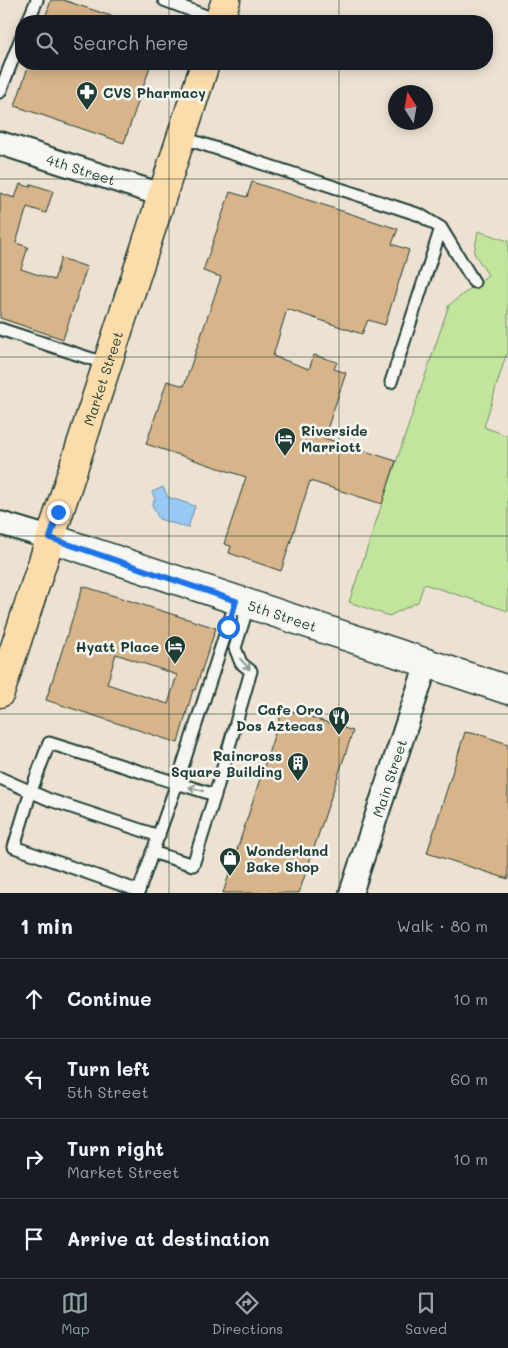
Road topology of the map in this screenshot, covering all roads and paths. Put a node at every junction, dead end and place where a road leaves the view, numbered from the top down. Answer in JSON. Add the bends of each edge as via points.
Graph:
{"nodes":[{"id":1,"x":37,"y":0,"type":"edge"},
{"id":2,"x":164,"y":0,"type":"edge"},
{"id":3,"x":226,"y":0,"type":"edge"},
{"id":4,"x":31,"y":15,"type":"edge"},
{"id":5,"x":203,"y":15,"type":"edge"},
{"id":6,"x":221,"y":15,"type":"edge"},
{"id":7,"x":15,"y":53,"type":"edge"},
{"id":8,"x":203,"y":70,"type":"edge"},
{"id":9,"x":0,"y":92,"type":"edge"},
{"id":10,"x":181,"y":137,"type":"junction"},
{"id":11,"x":0,"y":143,"type":"edge"},
{"id":12,"x":162,"y":195,"type":"junction"},
{"id":13,"x":441,"y":228,"type":"junction"},
{"id":14,"x":474,"y":282,"type":"dead end"},
{"id":15,"x":0,"y":328,"type":"edge"},
{"id":16,"x":107,"y":364,"type":"junction"},
{"id":17,"x":391,"y":382,"type":"dead end"},
{"id":18,"x":0,"y":523,"type":"edge"},
{"id":19,"x":50,"y":538,"type":"junction"},
{"id":20,"x":242,"y":602,"type":"junction"},
{"id":21,"x":427,"y":664,"type":"junction"},
{"id":22,"x":508,"y":690,"type":"edge"},
{"id":23,"x":0,"y":693,"type":"edge"},
{"id":24,"x":0,"y":778,"type":"edge"},
{"id":25,"x":177,"y":783,"type":"junction"},
{"id":26,"x":30,"y":791,"type":"junction"},
{"id":27,"x":215,"y":795,"type":"junction"},
{"id":28,"x":158,"y":836,"type":"junction"},
{"id":29,"x":152,"y":852,"type":"junction"},
{"id":30,"x":139,"y":892,"type":"edge"},
{"id":31,"x":351,"y":893,"type":"edge"}],
"edges":[{"from":1,"to":4,"type":"lane"},
{"from":2,"to":5,"type":"lane"},
{"from":3,"to":6,"type":"main road"},
{"from":7,"to":9,"type":"lane"},
{"from":8,"to":10,"type":"main road","name":"Market Street"},
{"from":10,"to":12,"type":"main road","name":"Market Street"},
{"from":10,"to":13,"type":"lane","via":[[420,215]]},
{"from":11,"to":12,"type":"street","name":"4th Street"},
{"from":12,"to":16,"type":"main road","name":"Market Street"},
{"from":13,"to":14,"type":"lane"},
{"from":13,"to":17,"type":"lane"},
{"from":15,"to":16,"type":"lane"},
{"from":16,"to":19,"type":"main road","name":"Market Street"},
{"from":18,"to":19,"type":"street","name":"5th Street"},
{"from":19,"to":20,"type":"street","name":"5th Street"},
{"from":19,"to":23,"type":"main road","name":"Market Street"},
{"from":20,"to":21,"type":"street","name":"5th Street"},
{"from":20,"to":25,"type":"lane"},
{"from":20,"to":27,"type":"lane","one_way":true,"via":[[235,648],[241,663],[251,671]]},
{"from":21,"to":22,"type":"street","name":"5th Street"},
{"from":21,"to":31,"type":"street","name":"Main Street"},
{"from":24,"to":26,"type":"lane"},
{"from":25,"to":26,"type":"lane","via":[[49,743]]},
{"from":27,"to":25,"type":"lane","one_way":true},
{"from":25,"to":28,"type":"lane"},
{"from":26,"to":28,"type":"lane"},
{"from":26,"to":30,"type":"lane","via":[[14,847]]},
{"from":27,"to":29,"type":"lane","via":[[192,865]]},
{"from":28,"to":29,"type":"lane"},
{"from":29,"to":30,"type":"lane"}]}
